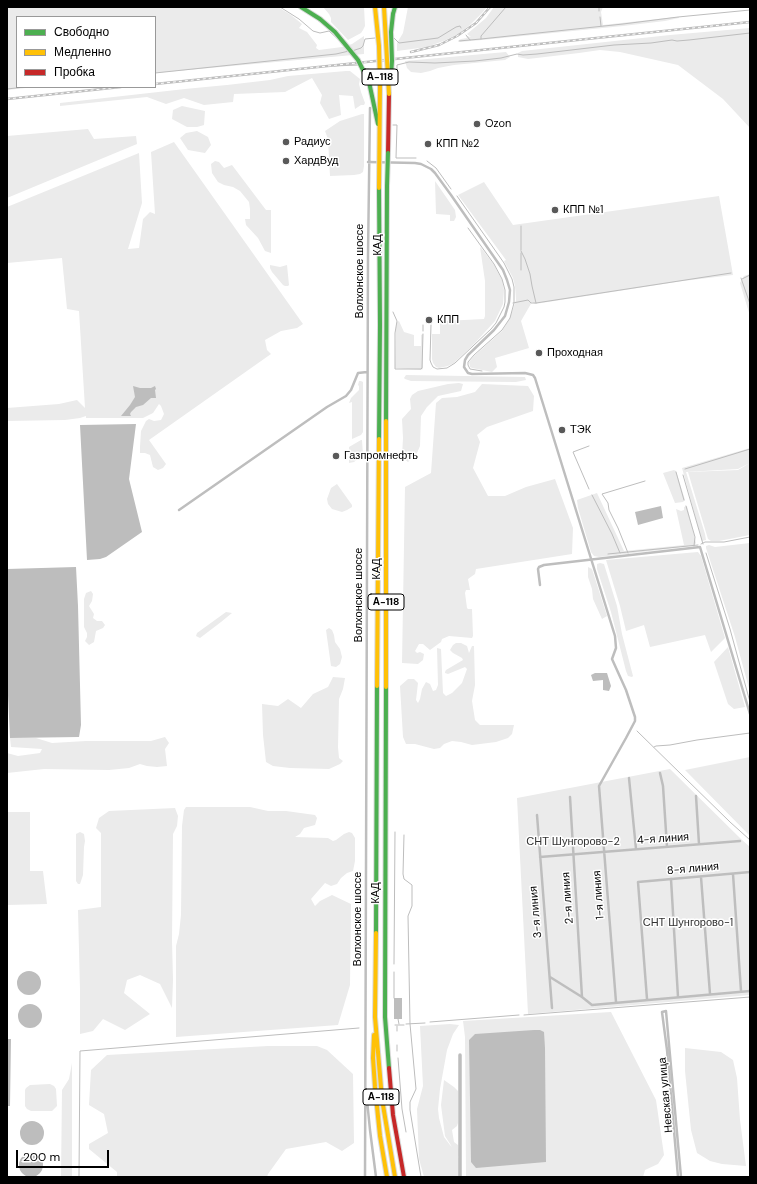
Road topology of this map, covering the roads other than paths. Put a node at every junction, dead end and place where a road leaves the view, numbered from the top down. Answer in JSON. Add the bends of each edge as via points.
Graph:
{"nodes":[{"id":1,"x":301,"y":7,"type":"edge"},
{"id":2,"x":375,"y":7,"type":"edge"},
{"id":3,"x":384,"y":7,"type":"edge"},
{"id":4,"x":395,"y":7,"type":"edge"},
{"id":5,"x":389,"y":94,"type":"junction"},
{"id":6,"x":370,"y":108,"type":"dead end"},
{"id":7,"x":380,"y":147,"type":"junction"},
{"id":8,"x":368,"y":162,"type":"junction"},
{"id":9,"x":367,"y":372,"type":"junction"},
{"id":10,"x":179,"y":510,"type":"dead end"},
{"id":11,"x":591,"y":560,"type":"junction"},
{"id":12,"x":540,"y":585,"type":"dead end"},
{"id":13,"x":750,"y":714,"type":"edge"},
{"id":14,"x":660,"y":773,"type":"dead end"},
{"id":15,"x":629,"y":778,"type":"dead end"},
{"id":16,"x":696,"y":796,"type":"dead end"},
{"id":17,"x":570,"y":797,"type":"dead end"},
{"id":18,"x":536,"y":815,"type":"dead end"},
{"id":19,"x":740,"y":841,"type":"dead end"},
{"id":20,"x":699,"y":844,"type":"junction"},
{"id":21,"x":667,"y":847,"type":"junction"},
{"id":22,"x":636,"y":849,"type":"junction"},
{"id":23,"x":604,"y":852,"type":"junction"},
{"id":24,"x":573,"y":855,"type":"junction"},
{"id":25,"x":540,"y":857,"type":"junction"},
{"id":26,"x":750,"y":872,"type":"edge"},
{"id":27,"x":733,"y":874,"type":"junction"},
{"id":28,"x":701,"y":877,"type":"junction"},
{"id":29,"x":671,"y":879,"type":"junction"},
{"id":30,"x":550,"y":978,"type":"junction"},
{"id":31,"x":742,"y":991,"type":"junction"},
{"id":32,"x":750,"y":991,"type":"edge"},
{"id":33,"x":710,"y":994,"type":"junction"},
{"id":34,"x":582,"y":997,"type":"junction"},
{"id":35,"x":678,"y":997,"type":"junction"},
{"id":36,"x":647,"y":999,"type":"junction"},
{"id":37,"x":616,"y":1002,"type":"junction"},
{"id":38,"x":552,"y":1008,"type":"dead end"},
{"id":39,"x":375,"y":1017,"type":"junction"},
{"id":40,"x":366,"y":1082,"type":"junction"},
{"id":41,"x":364,"y":1177,"type":"edge"},
{"id":42,"x":376,"y":1177,"type":"edge"},
{"id":43,"x":387,"y":1177,"type":"edge"},
{"id":44,"x":395,"y":1177,"type":"edge"},
{"id":45,"x":404,"y":1177,"type":"edge"},
{"id":46,"x":678,"y":1177,"type":"edge"},
{"id":47,"x":681,"y":1177,"type":"edge"}],
"edges":[{"from":1,"to":7,"type":"main road","bridge":true,"via":[[335,32],[358,60],[371,91]]},
{"from":2,"to":7,"type":"main road","name":"КАД","number":"А-118","bridge":true,"via":[[379,46]]},
{"from":3,"to":5,"type":"main road","name":"КАД","number":"А-118","bridge":true},
{"from":4,"to":5,"type":"main road","bridge":true},
{"from":5,"to":45,"type":"main road","name":"КАД","number":"А-118","bridge":true,"via":[[384,1009],[393,1115]]},
{"from":6,"to":8,"type":"street","name":"Волхонское шоссе"},
{"from":7,"to":39,"type":"main road","name":"КАД","number":"А-118","bridge":true},
{"from":8,"to":9,"type":"street","name":"Волхонское шоссе"},
{"from":8,"to":11,"type":"street","via":[[415,163],[435,172],[502,270],[510,290],[505,316],[468,355],[464,367],[472,374],[526,373],[535,378]]},
{"from":9,"to":10,"type":"street","via":[[358,373],[346,396]]},
{"from":9,"to":40,"type":"street","name":"Волхонское шоссе"},
{"from":11,"to":12,"type":"street","via":[[541,566],[538,569]]},
{"from":11,"to":13,"type":"street","via":[[700,547]]},
{"from":11,"to":23,"type":"street","name":"1-я линия","via":[[616,644],[612,659],[635,717],[634,724],[599,786]]},
{"from":14,"to":21,"type":"street"},
{"from":15,"to":22,"type":"street"},
{"from":16,"to":20,"type":"street"},
{"from":17,"to":24,"type":"street","name":"2-я линия"},
{"from":18,"to":25,"type":"street","name":"3-я линия"},
{"from":19,"to":20,"type":"street","name":"4-я линия"},
{"from":20,"to":21,"type":"street","name":"4-я линия"},
{"from":21,"to":22,"type":"street","name":"4-я линия"},
{"from":22,"to":23,"type":"street","name":"4-я линия"},
{"from":23,"to":24,"type":"street","name":"4-я линия"},
{"from":23,"to":37,"type":"street","name":"1-я линия"},
{"from":24,"to":25,"type":"street","name":"4-я линия"},
{"from":24,"to":34,"type":"street","name":"2-я линия"},
{"from":25,"to":30,"type":"street","name":"3-я линия"},
{"from":26,"to":27,"type":"street","name":"8-я линия"},
{"from":27,"to":28,"type":"street","name":"8-я линия"},
{"from":27,"to":31,"type":"street"},
{"from":28,"to":29,"type":"street","name":"8-я линия"},
{"from":28,"to":33,"type":"street"},
{"from":29,"to":35,"type":"street"},
{"from":29,"to":36,"type":"street","name":"8-я линия","via":[[638,882]]},
{"from":30,"to":34,"type":"street"},
{"from":30,"to":38,"type":"street","name":"3-я линия"},
{"from":31,"to":32,"type":"street"},
{"from":31,"to":33,"type":"street"},
{"from":33,"to":35,"type":"street"},
{"from":34,"to":37,"type":"street","via":[[592,1004]]},
{"from":35,"to":36,"type":"street"},
{"from":36,"to":37,"type":"street"},
{"from":39,"to":43,"type":"main road","via":[[375,1087]]},
{"from":39,"to":44,"type":"main road","name":"КАД","number":"А-118","via":[[382,1099]]},
{"from":40,"to":41,"type":"street","name":"Волхонское шоссе"},
{"from":40,"to":42,"type":"street","name":"Волхонское шоссе"},
{"from":46,"to":47,"type":"street","name":"Невская улица","via":[[664,1012]]}]}
